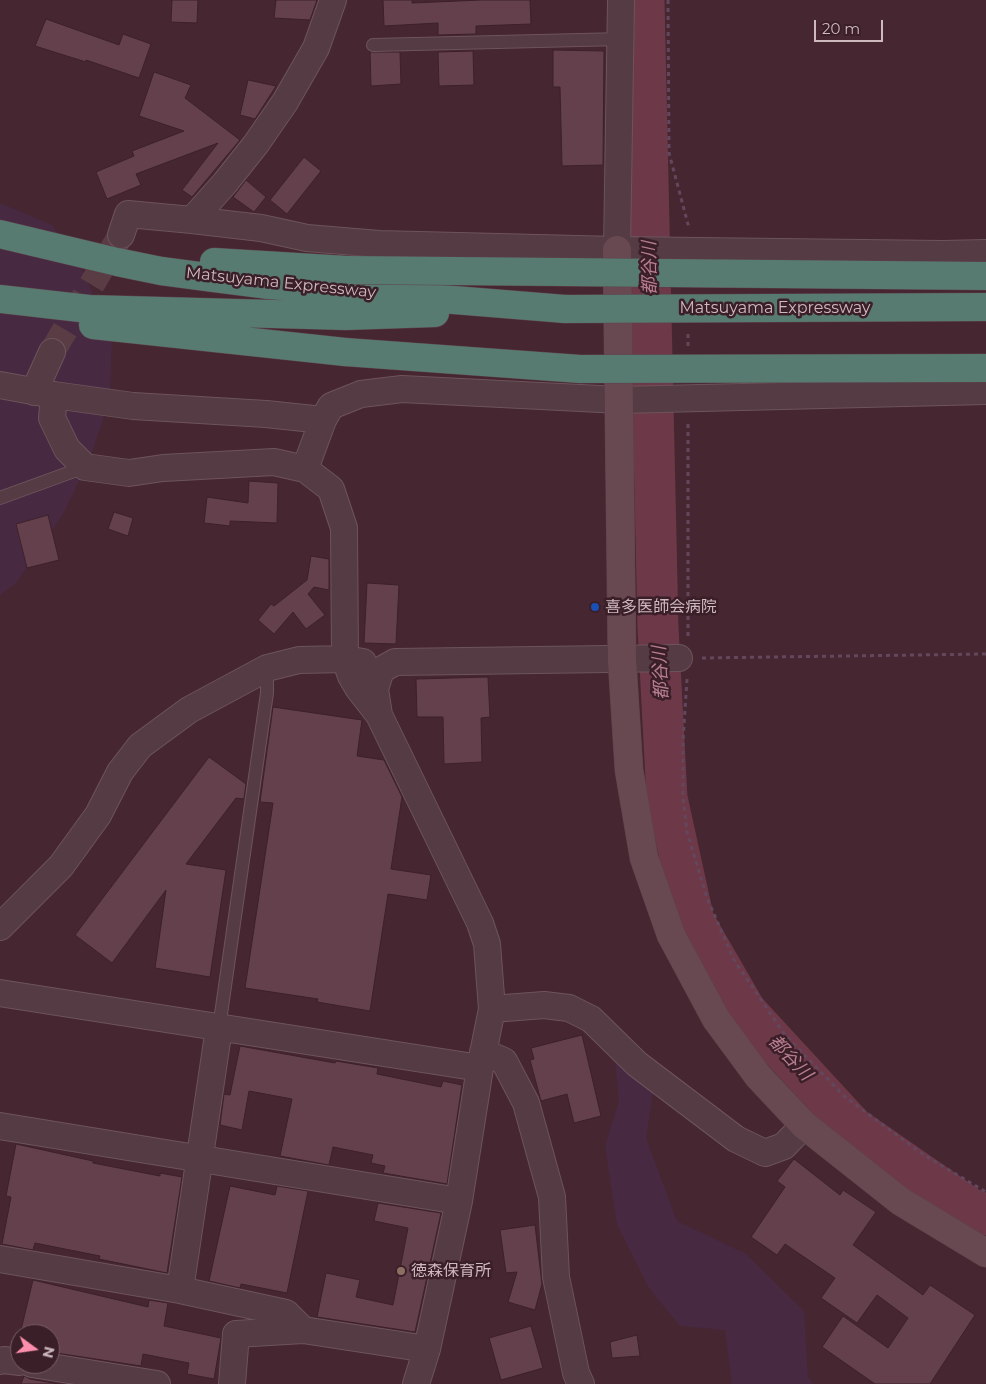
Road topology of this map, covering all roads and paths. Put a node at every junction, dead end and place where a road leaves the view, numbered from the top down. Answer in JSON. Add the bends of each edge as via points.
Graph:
{"nodes":[{"id":1,"x":333,"y":0,"type":"edge"},
{"id":2,"x":621,"y":0,"type":"edge"},
{"id":3,"x":668,"y":0,"type":"edge"},
{"id":4,"x":622,"y":39,"type":"junction"},
{"id":5,"x":374,"y":44,"type":"dead end"},
{"id":6,"x":192,"y":220,"type":"junction"},
{"id":7,"x":0,"y":234,"type":"edge"},
{"id":8,"x":121,"y":234,"type":"tunnel mouth"},
{"id":9,"x":617,"y":250,"type":"junction"},
{"id":10,"x":689,"y":251,"type":"junction"},
{"id":11,"x":986,"y":252,"type":"edge"},
{"id":12,"x":986,"y":276,"type":"edge"},
{"id":13,"x":347,"y":292,"type":"junction"},
{"id":14,"x":0,"y":299,"type":"edge"},
{"id":15,"x":0,"y":304,"type":"edge"},
{"id":16,"x":986,"y":307,"type":"edge"},
{"id":17,"x":52,"y":352,"type":"tunnel mouth"},
{"id":18,"x":986,"y":368,"type":"edge"},
{"id":19,"x":0,"y":385,"type":"edge"},
{"id":20,"x":986,"y":391,"type":"edge"},
{"id":21,"x":44,"y":394,"type":"junction"},
{"id":22,"x":688,"y":398,"type":"junction"},
{"id":23,"x":620,"y":400,"type":"junction"},
{"id":24,"x":323,"y":420,"type":"junction"},
{"id":25,"x":86,"y":467,"type":"junction"},
{"id":26,"x":305,"y":469,"type":"junction"},
{"id":27,"x":0,"y":498,"type":"edge"},
{"id":28,"x":986,"y":654,"type":"edge"},
{"id":29,"x":684,"y":658,"type":"junction"},
{"id":30,"x":345,"y":659,"type":"junction"},
{"id":31,"x":631,"y":660,"type":"junction"},
{"id":32,"x":267,"y":668,"type":"junction"},
{"id":33,"x":381,"y":670,"type":"junction"},
{"id":34,"x":379,"y":715,"type":"junction"},
{"id":35,"x":0,"y":927,"type":"edge"},
{"id":36,"x":0,"y":993,"type":"edge"},
{"id":37,"x":492,"y":1009,"type":"junction"},
{"id":38,"x":219,"y":1028,"type":"junction"},
{"id":39,"x":482,"y":1060,"type":"junction"},
{"id":40,"x":804,"y":1125,"type":"junction"},
{"id":41,"x":0,"y":1126,"type":"edge"},
{"id":42,"x":200,"y":1160,"type":"junction"},
{"id":43,"x":986,"y":1192,"type":"edge"},
{"id":44,"x":459,"y":1201,"type":"junction"},
{"id":45,"x":986,"y":1253,"type":"edge"},
{"id":46,"x":0,"y":1259,"type":"edge"},
{"id":47,"x":180,"y":1290,"type":"junction"},
{"id":48,"x":303,"y":1330,"type":"junction"},
{"id":49,"x":427,"y":1349,"type":"junction"},
{"id":50,"x":60,"y":1368,"type":"edge"},
{"id":51,"x":157,"y":1384,"type":"edge"},
{"id":52,"x":232,"y":1384,"type":"edge"},
{"id":53,"x":416,"y":1384,"type":"edge"},
{"id":54,"x":581,"y":1384,"type":"edge"}],
"edges":[{"from":1,"to":6,"type":"street","via":[[316,48],[286,102],[225,184]]},
{"from":2,"to":4,"type":"street"},
{"from":3,"to":10,"type":"path","via":[[669,153],[689,230]]},
{"from":4,"to":5,"type":"lane"},
{"from":4,"to":9,"type":"street"},
{"from":6,"to":8,"type":"street","via":[[128,214]]},
{"from":6,"to":9,"type":"street","via":[[261,228],[307,238],[379,244]]},
{"from":7,"to":13,"type":"highway","via":[[54,247],[209,262]]},
{"from":9,"to":10,"type":"street"},
{"from":9,"to":23,"type":"street"},
{"from":10,"to":11,"type":"street"},
{"from":12,"to":13,"type":"highway","bridge":true},
{"from":13,"to":14,"type":"highway","name":"Matsuyama Expressway","via":[[89,308]]},
{"from":13,"to":16,"type":"highway","name":"Matsuyama Expressway","bridge":true,"via":[[565,309]]},
{"from":15,"to":18,"type":"highway","bridge":true,"via":[[68,322],[346,352],[580,369]]},
{"from":17,"to":21,"type":"street"},
{"from":19,"to":21,"type":"street"},
{"from":20,"to":22,"type":"street"},
{"from":21,"to":24,"type":"street","via":[[133,406]]},
{"from":21,"to":25,"type":"street","via":[[67,449]]},
{"from":22,"to":23,"type":"street"},
{"from":22,"to":29,"type":"path"},
{"from":23,"to":24,"type":"street","via":[[402,389],[361,394],[331,406]]},
{"from":23,"to":31,"type":"street"},
{"from":24,"to":26,"type":"street"},
{"from":25,"to":26,"type":"street","via":[[129,473],[274,462]]},
{"from":25,"to":27,"type":"lane"},
{"from":26,"to":30,"type":"street","via":[[331,489],[344,528]]},
{"from":28,"to":29,"type":"path"},
{"from":29,"to":31,"type":"street"},
{"from":29,"to":43,"type":"path","via":[[683,797],[687,832],[707,898],[734,960],[786,1035],[845,1097],[924,1155]]},
{"from":30,"to":32,"type":"street","via":[[299,660]]},
{"from":30,"to":33,"type":"street","via":[[370,663]]},
{"from":30,"to":34,"type":"street","via":[[358,688]]},
{"from":31,"to":33,"type":"street","via":[[395,662]]},
{"from":31,"to":40,"type":"street","via":[[629,770],[644,858],[671,935],[716,1019],[758,1076]]},
{"from":32,"to":35,"type":"street","via":[[189,710],[140,746],[120,772],[98,815],[61,866]]},
{"from":32,"to":38,"type":"lane","via":[[267,693]]},
{"from":33,"to":34,"type":"street","via":[[375,688]]},
{"from":34,"to":37,"type":"street","via":[[480,923],[488,944]]},
{"from":36,"to":38,"type":"street"},
{"from":37,"to":39,"type":"street"},
{"from":37,"to":40,"type":"street","via":[[544,1005],[569,1008],[591,1019],[637,1064],[736,1139],[766,1153],[784,1146]]},
{"from":38,"to":39,"type":"street"},
{"from":38,"to":42,"type":"street"},
{"from":39,"to":44,"type":"street"},
{"from":39,"to":54,"type":"street","via":[[504,1061],[526,1103],[552,1196],[556,1277]]},
{"from":40,"to":45,"type":"street","via":[[900,1201]]},
{"from":41,"to":42,"type":"street"},
{"from":42,"to":44,"type":"street"},
{"from":42,"to":47,"type":"street"},
{"from":44,"to":49,"type":"street"},
{"from":46,"to":47,"type":"street"},
{"from":47,"to":48,"type":"street","via":[[286,1313]]},
{"from":48,"to":49,"type":"street"},
{"from":48,"to":52,"type":"street","via":[[236,1334]]},
{"from":49,"to":53,"type":"street"},
{"from":50,"to":51,"type":"street"}]}
